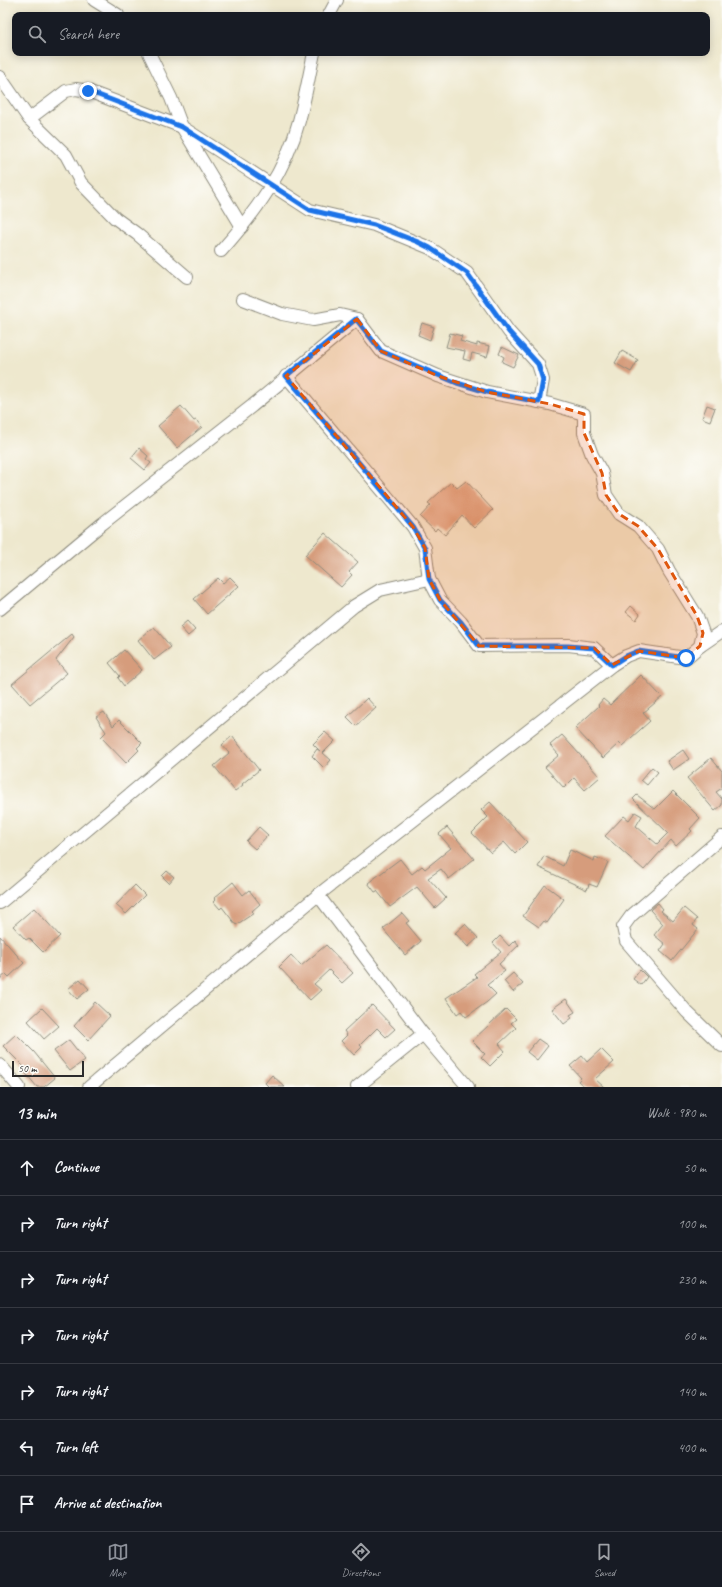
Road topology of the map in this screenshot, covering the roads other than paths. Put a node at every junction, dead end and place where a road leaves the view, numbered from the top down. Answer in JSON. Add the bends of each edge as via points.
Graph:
{"nodes":[{"id":1,"x":94,"y":0,"type":"edge"},
{"id":2,"x":337,"y":0,"type":"edge"},
{"id":3,"x":113,"y":12,"type":"edge"},
{"id":4,"x":331,"y":12,"type":"edge"},
{"id":5,"x":150,"y":56,"type":"edge"},
{"id":6,"x":313,"y":56,"type":"edge"},
{"id":7,"x":0,"y":77,"type":"edge"},
{"id":8,"x":29,"y":119,"type":"junction"},
{"id":9,"x":182,"y":127,"type":"junction"},
{"id":10,"x":272,"y":185,"type":"junction"},
{"id":11,"x":242,"y":227,"type":"junction"},
{"id":12,"x":221,"y":251,"type":"dead end"},
{"id":13,"x":187,"y":277,"type":"dead end"},
{"id":14,"x":243,"y":299,"type":"dead end"},
{"id":15,"x":356,"y":319,"type":"junction"},
{"id":16,"x":286,"y":376,"type":"junction"},
{"id":17,"x":539,"y":402,"type":"junction"},
{"id":18,"x":429,"y":579,"type":"junction"},
{"id":19,"x":0,"y":609,"type":"edge"},
{"id":20,"x":722,"y":631,"type":"edge"},
{"id":21,"x":700,"y":646,"type":"junction"},
{"id":22,"x":612,"y":665,"type":"junction"},
{"id":23,"x":722,"y":837,"type":"edge"},
{"id":24,"x":318,"y":895,"type":"junction"},
{"id":25,"x":0,"y":903,"type":"edge"},
{"id":26,"x":423,"y":1034,"type":"junction"},
{"id":27,"x":722,"y":1046,"type":"edge"},
{"id":28,"x":0,"y":1065,"type":"edge"},
{"id":29,"x":19,"y":1087,"type":"edge"},
{"id":30,"x":89,"y":1087,"type":"edge"},
{"id":31,"x":357,"y":1087,"type":"edge"},
{"id":32,"x":468,"y":1087,"type":"edge"}],
"edges":[{"from":1,"to":3,"type":"street"},
{"from":2,"to":4,"type":"street"},
{"from":5,"to":9,"type":"street"},
{"from":6,"to":10,"type":"street","via":[[299,122]]},
{"from":7,"to":8,"type":"street"},
{"from":8,"to":9,"type":"street","via":[[66,91],[76,90],[88,91]]},
{"from":8,"to":13,"type":"street","via":[[66,155],[81,183],[110,214],[138,234]]},
{"from":9,"to":10,"type":"street"},
{"from":9,"to":11,"type":"street"},
{"from":10,"to":11,"type":"street"},
{"from":10,"to":17,"type":"street","via":[[310,210],[374,225],[430,248],[467,273],[509,332],[538,364],[543,380]]},
{"from":11,"to":12,"type":"street"},
{"from":14,"to":15,"type":"street","via":[[282,314],[314,320],[340,315]]},
{"from":15,"to":16,"type":"street"},
{"from":15,"to":17,"type":"street","via":[[381,351],[457,383]]},
{"from":16,"to":18,"type":"street","via":[[413,527],[425,548]]},
{"from":16,"to":19,"type":"street"},
{"from":17,"to":21,"type":"street","via":[[584,414],[584,433],[602,473],[606,495],[619,514],[638,526],[658,549],[696,616],[703,633]]},
{"from":18,"to":22,"type":"street","via":[[440,600],[479,646],[594,648]]},
{"from":18,"to":25,"type":"street","via":[[380,590],[354,606]]},
{"from":20,"to":21,"type":"street"},
{"from":21,"to":22,"type":"street","via":[[686,658],[638,651]]},
{"from":22,"to":24,"type":"street"},
{"from":23,"to":27,"type":"street","via":[[632,916],[623,927],[626,941],[687,1012]]},
{"from":24,"to":26,"type":"street"},
{"from":24,"to":30,"type":"street"},
{"from":26,"to":31,"type":"street"},
{"from":26,"to":32,"type":"street"},
{"from":28,"to":29,"type":"street"}]}
